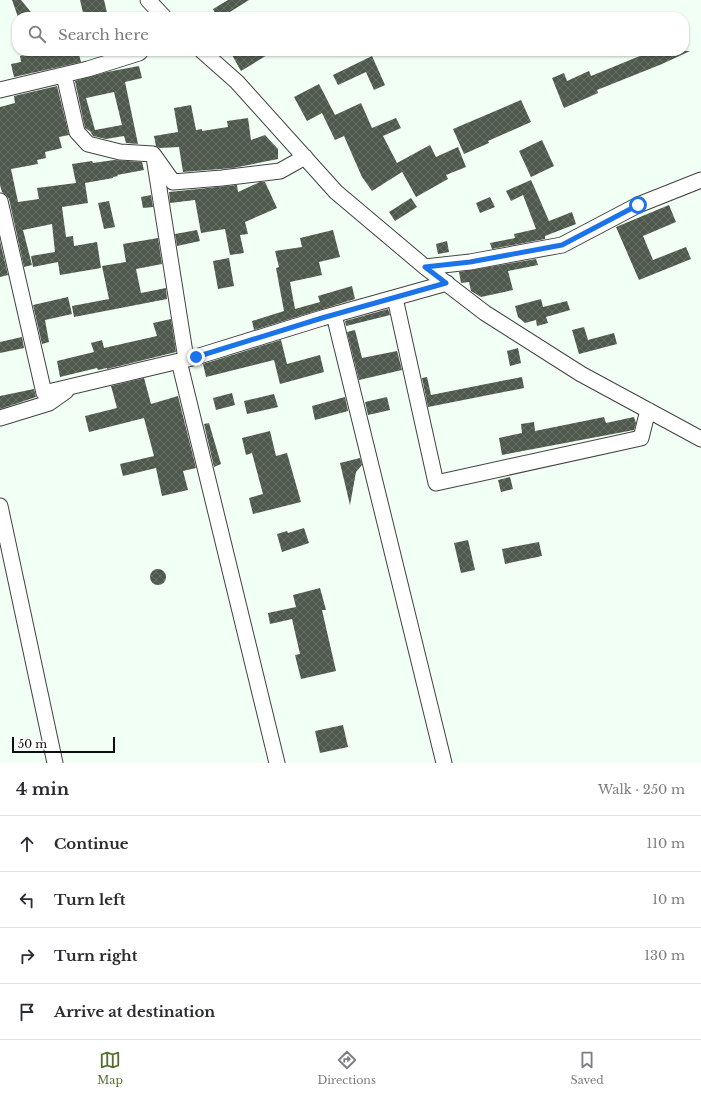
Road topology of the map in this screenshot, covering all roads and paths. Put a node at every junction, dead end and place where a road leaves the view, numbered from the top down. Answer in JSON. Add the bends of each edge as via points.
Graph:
{"nodes":[{"id":1,"x":148,"y":0,"type":"edge"},
{"id":2,"x":159,"y":12,"type":"edge"},
{"id":3,"x":132,"y":56,"type":"edge"},
{"id":4,"x":208,"y":56,"type":"edge"},
{"id":5,"x":64,"y":75,"type":"junction"},
{"id":6,"x":0,"y":90,"type":"edge"},
{"id":7,"x":153,"y":154,"type":"junction"},
{"id":8,"x":305,"y":157,"type":"junction"},
{"id":9,"x":701,"y":180,"type":"edge"},
{"id":10,"x":0,"y":201,"type":"edge"},
{"id":11,"x":425,"y":267,"type":"junction"},
{"id":12,"x":446,"y":283,"type":"junction"},
{"id":13,"x":395,"y":298,"type":"junction"},
{"id":14,"x":334,"y":315,"type":"junction"},
{"id":15,"x":182,"y":360,"type":"junction"},
{"id":16,"x":74,"y":386,"type":"junction"},
{"id":17,"x":648,"y":410,"type":"junction"},
{"id":18,"x":0,"y":418,"type":"edge"},
{"id":19,"x":701,"y":439,"type":"edge"},
{"id":20,"x":0,"y":506,"type":"edge"},
{"id":21,"x":55,"y":763,"type":"edge"},
{"id":22,"x":277,"y":763,"type":"edge"},
{"id":23,"x":444,"y":763,"type":"edge"}],
"edges":[{"from":1,"to":2,"type":"street"},
{"from":3,"to":5,"type":"street"},
{"from":4,"to":8,"type":"street","via":[[237,82]]},
{"from":5,"to":6,"type":"street"},
{"from":5,"to":7,"type":"street","via":[[77,132],[88,144],[120,152]]},
{"from":7,"to":8,"type":"street","via":[[173,182],[280,171]]},
{"from":7,"to":15,"type":"street"},
{"from":8,"to":11,"type":"street","via":[[336,192]]},
{"from":9,"to":11,"type":"street","via":[[638,205],[562,245],[470,262]]},
{"from":10,"to":16,"type":"street","via":[[44,393]]},
{"from":11,"to":12,"type":"street"},
{"from":12,"to":13,"type":"street"},
{"from":12,"to":17,"type":"street","via":[[485,313],[546,352]]},
{"from":13,"to":14,"type":"street"},
{"from":13,"to":17,"type":"street","via":[[436,483],[641,438]]},
{"from":14,"to":15,"type":"street"},
{"from":14,"to":23,"type":"street"},
{"from":15,"to":16,"type":"street"},
{"from":15,"to":22,"type":"street"},
{"from":16,"to":18,"type":"street","via":[[49,403]]},
{"from":17,"to":19,"type":"street"},
{"from":20,"to":21,"type":"street"}]}
